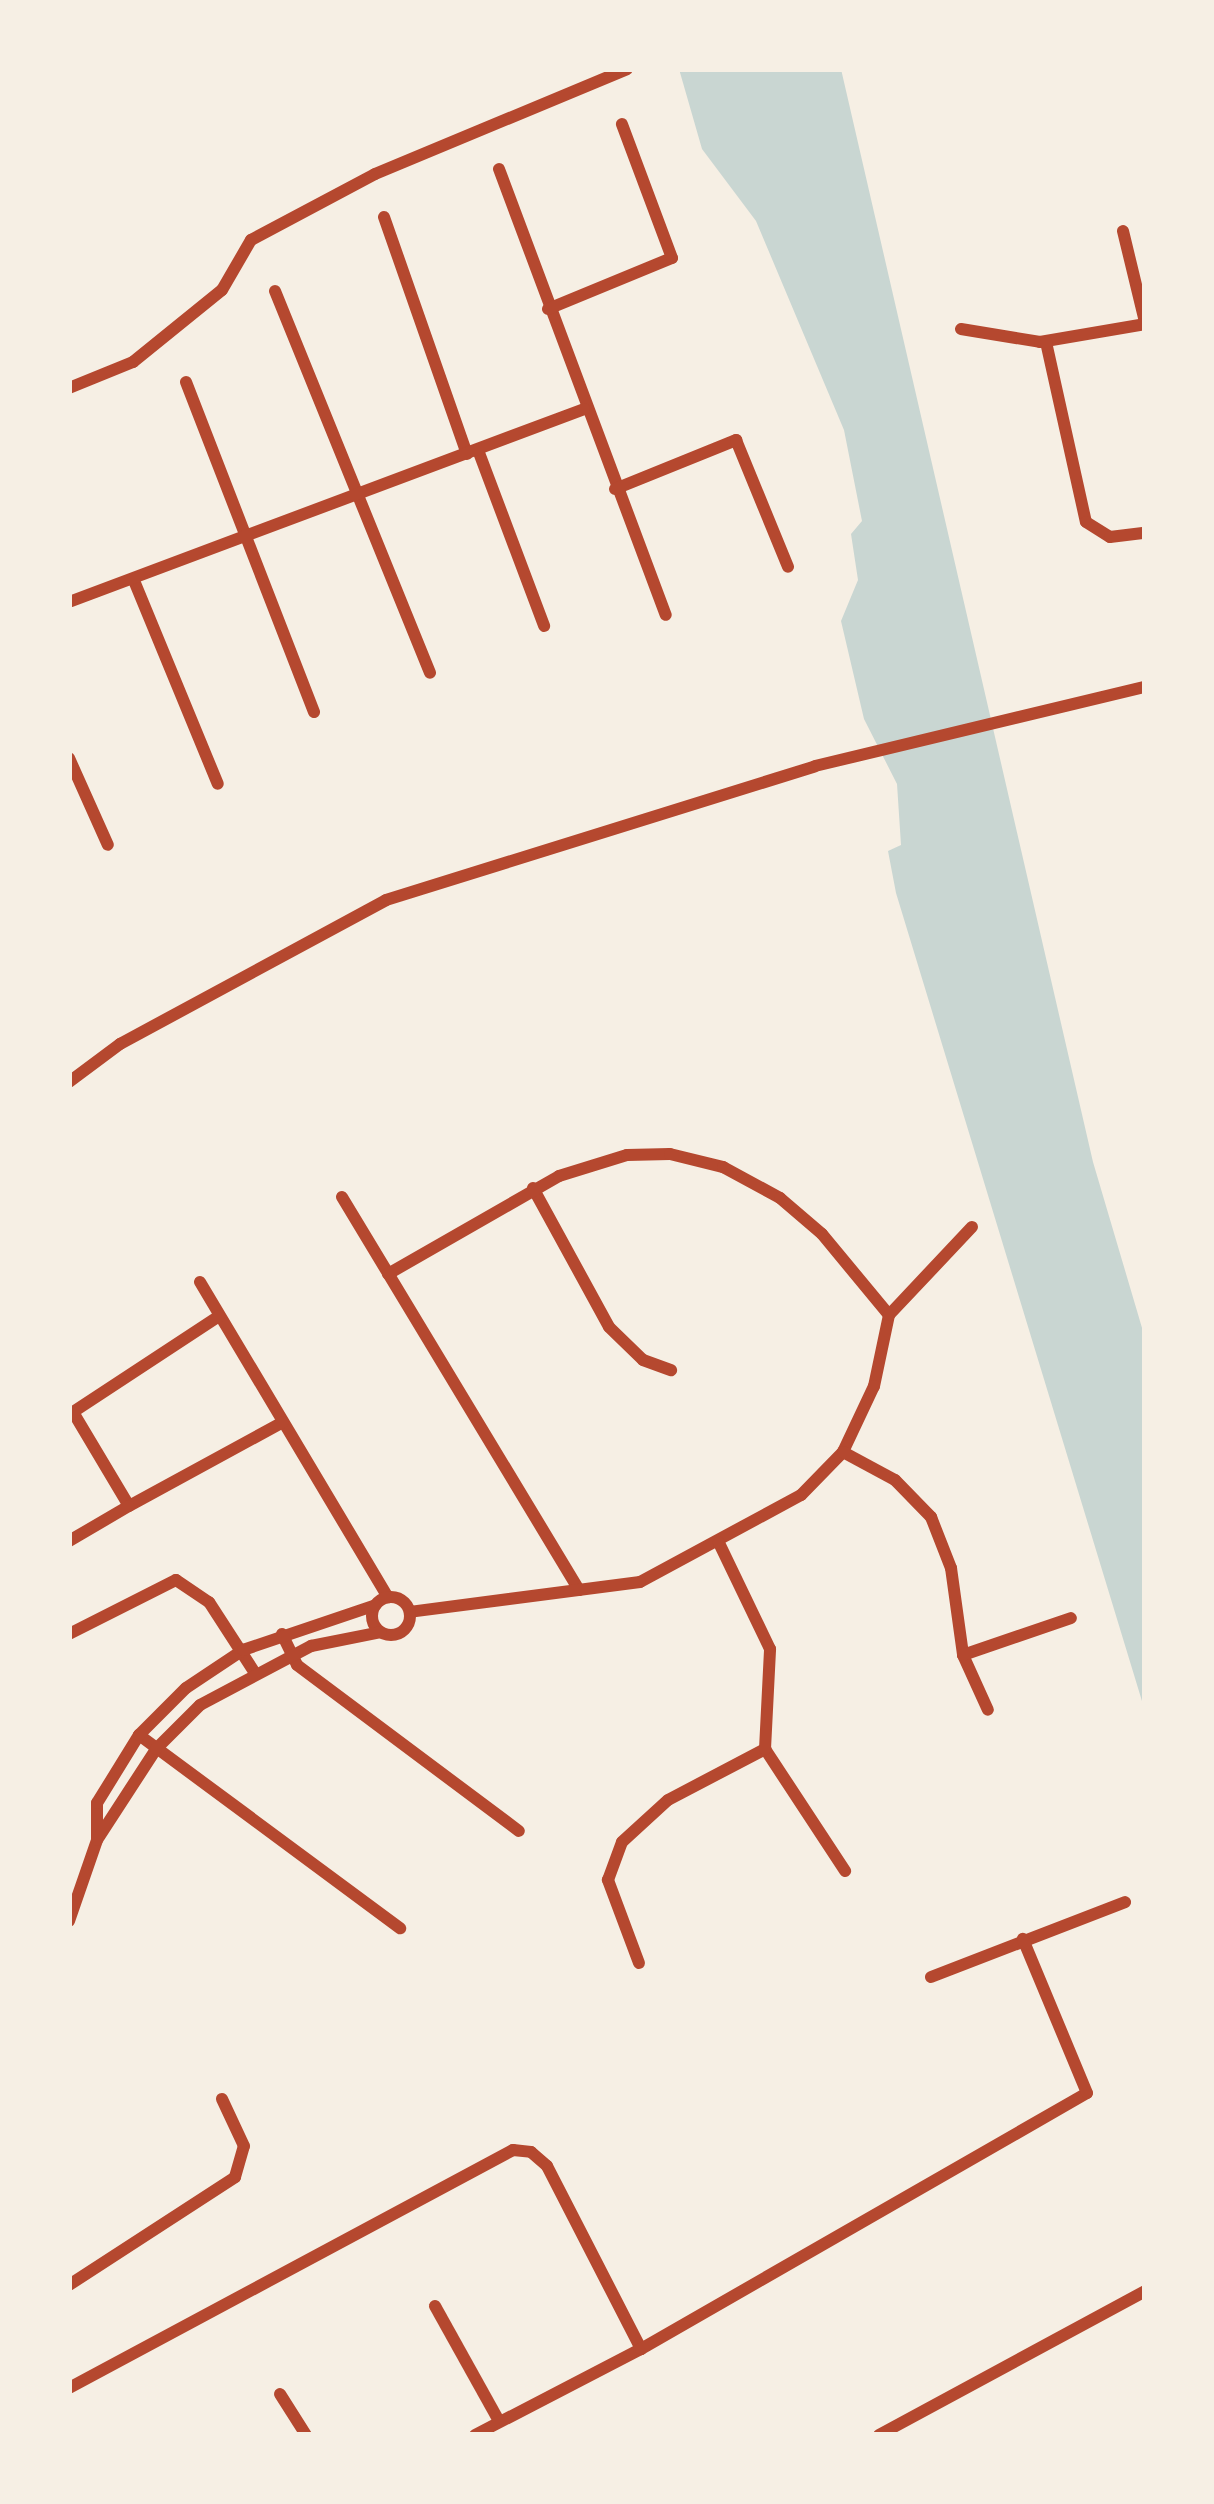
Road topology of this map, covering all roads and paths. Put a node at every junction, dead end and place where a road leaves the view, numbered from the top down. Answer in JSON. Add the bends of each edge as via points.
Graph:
{"nodes":[{"id":1,"x":627,"y":69,"type":"edge"},
{"id":2,"x":622,"y":124,"type":"dead end"},
{"id":3,"x":499,"y":169,"type":"dead end"},
{"id":4,"x":384,"y":217,"type":"dead end"},
{"id":5,"x":1123,"y":231,"type":"dead end"},
{"id":6,"x":275,"y":291,"type":"dead end"},
{"id":7,"x":548,"y":309,"type":"junction"},
{"id":8,"x":1145,"y":323,"type":"edge"},
{"id":9,"x":961,"y":329,"type":"dead end"},
{"id":10,"x":1046,"y":342,"type":"junction"},
{"id":11,"x":186,"y":382,"type":"dead end"},
{"id":12,"x":69,"y":388,"type":"edge"},
{"id":13,"x":584,"y":409,"type":"junction"},
{"id":14,"x":472,"y":452,"type":"junction"},
{"id":15,"x":615,"y":489,"type":"junction"},
{"id":16,"x":360,"y":495,"type":"junction"},
{"id":17,"x":1145,"y":533,"type":"edge"},
{"id":18,"x":245,"y":540,"type":"junction"},
{"id":19,"x":788,"y":567,"type":"dead end"},
{"id":20,"x":135,"y":583,"type":"junction"},
{"id":21,"x":70,"y":606,"type":"edge"},
{"id":22,"x":666,"y":615,"type":"dead end"},
{"id":23,"x":544,"y":626,"type":"dead end"},
{"id":24,"x":430,"y":673,"type":"dead end"},
{"id":25,"x":1145,"y":687,"type":"edge"},
{"id":26,"x":314,"y":712,"type":"dead end"},
{"id":27,"x":69,"y":758,"type":"edge"},
{"id":28,"x":218,"y":784,"type":"dead end"},
{"id":29,"x":108,"y":845,"type":"dead end"},
{"id":30,"x":69,"y":1082,"type":"edge"},
{"id":31,"x":533,"y":1188,"type":"junction"},
{"id":32,"x":342,"y":1197,"type":"dead end"},
{"id":33,"x":972,"y":1227,"type":"dead end"},
{"id":34,"x":388,"y":1274,"type":"junction"},
{"id":35,"x":200,"y":1282,"type":"dead end"},
{"id":36,"x":889,"y":1315,"type":"junction"},
{"id":37,"x":219,"y":1316,"type":"junction"},
{"id":38,"x":671,"y":1370,"type":"dead end"},
{"id":39,"x":71,"y":1414,"type":"edge"},
{"id":40,"x":283,"y":1422,"type":"junction"},
{"id":41,"x":843,"y":1452,"type":"junction"},
{"id":42,"x":130,"y":1506,"type":"junction"},
{"id":43,"x":69,"y":1541,"type":"edge"},
{"id":44,"x":719,"y":1544,"type":"junction"},
{"id":45,"x":579,"y":1590,"type":"junction"},
{"id":46,"x":382,"y":1601,"type":"junction"},
{"id":47,"x":410,"y":1612,"type":"junction"},
{"id":48,"x":1071,"y":1618,"type":"dead end"},
{"id":49,"x":381,"y":1632,"type":"junction"},
{"id":50,"x":69,"y":1634,"type":"edge"},
{"id":51,"x":282,"y":1634,"type":"junction"},
{"id":52,"x":243,"y":1651,"type":"junction"},
{"id":53,"x":291,"y":1654,"type":"junction"},
{"id":54,"x":963,"y":1654,"type":"junction"},
{"id":55,"x":253,"y":1670,"type":"junction"},
{"id":56,"x":988,"y":1710,"type":"dead end"},
{"id":57,"x":139,"y":1735,"type":"junction"},
{"id":58,"x":766,"y":1748,"type":"junction"},
{"id":59,"x":156,"y":1749,"type":"junction"},
{"id":60,"x":519,"y":1832,"type":"dead end"},
{"id":61,"x":97,"y":1840,"type":"junction"},
{"id":62,"x":845,"y":1870,"type":"dead end"},
{"id":63,"x":1125,"y":1902,"type":"dead end"},
{"id":64,"x":69,"y":1921,"type":"edge"},
{"id":65,"x":400,"y":1928,"type":"dead end"},
{"id":66,"x":1023,"y":1940,"type":"junction"},
{"id":67,"x":639,"y":1963,"type":"dead end"},
{"id":68,"x":931,"y":1978,"type":"dead end"},
{"id":69,"x":222,"y":2099,"type":"dead end"},
{"id":70,"x":69,"y":2285,"type":"edge"},
{"id":71,"x":1145,"y":2291,"type":"edge"},
{"id":72,"x":435,"y":2306,"type":"dead end"},
{"id":73,"x":641,"y":2349,"type":"junction"},
{"id":74,"x":69,"y":2388,"type":"edge"},
{"id":75,"x":280,"y":2393,"type":"dead end"},
{"id":76,"x":499,"y":2421,"type":"junction"},
{"id":77,"x":306,"y":2435,"type":"edge"},
{"id":78,"x":475,"y":2435,"type":"edge"},
{"id":79,"x":878,"y":2435,"type":"edge"}],
"edges":[{"from":1,"to":12,"type":"street","via":[[375,174],[251,240],[222,290],[151,347]]},
{"from":2,"to":7,"type":"street","via":[[672,257]]},
{"from":3,"to":7,"type":"street"},
{"from":4,"to":14,"type":"street"},
{"from":5,"to":8,"type":"street"},
{"from":6,"to":16,"type":"street"},
{"from":7,"to":13,"type":"street"},
{"from":8,"to":10,"type":"street"},
{"from":9,"to":10,"type":"street"},
{"from":10,"to":17,"type":"street","via":[[1086,522],[1110,537]]},
{"from":11,"to":18,"type":"street"},
{"from":13,"to":14,"type":"street"},
{"from":13,"to":15,"type":"street"},
{"from":14,"to":16,"type":"street"},
{"from":14,"to":23,"type":"street"},
{"from":15,"to":19,"type":"street","via":[[736,440]]},
{"from":15,"to":22,"type":"street"},
{"from":16,"to":18,"type":"street"},
{"from":16,"to":24,"type":"street"},
{"from":18,"to":20,"type":"street"},
{"from":18,"to":26,"type":"street"},
{"from":20,"to":21,"type":"street"},
{"from":20,"to":28,"type":"street"},
{"from":25,"to":30,"type":"street","via":[[815,766],[386,900],[120,1044]]},
{"from":27,"to":29,"type":"street"},
{"from":31,"to":34,"type":"street"},
{"from":31,"to":36,"type":"street","via":[[626,1155],[670,1154],[723,1167],[780,1198],[822,1234]]},
{"from":31,"to":38,"type":"street","via":[[609,1327],[643,1360]]},
{"from":32,"to":34,"type":"street"},
{"from":33,"to":36,"type":"street"},
{"from":34,"to":45,"type":"street"},
{"from":35,"to":37,"type":"street"},
{"from":36,"to":41,"type":"street","via":[[874,1386]]},
{"from":37,"to":39,"type":"street"},
{"from":37,"to":40,"type":"street"},
{"from":39,"to":42,"type":"street"},
{"from":40,"to":42,"type":"street"},
{"from":40,"to":46,"type":"street"},
{"from":41,"to":44,"type":"street","via":[[814,1485]]},
{"from":41,"to":54,"type":"street","via":[[895,1480],[931,1517],[951,1568]]},
{"from":42,"to":43,"type":"street"},
{"from":44,"to":45,"type":"street","via":[[640,1582]]},
{"from":44,"to":58,"type":"street","via":[[770,1648]]},
{"from":45,"to":47,"type":"street"},
{"from":46,"to":47,"type":"street"},
{"from":46,"to":49,"type":"street"},
{"from":46,"to":51,"type":"street"},
{"from":47,"to":49,"type":"street","via":[[402,1632]]},
{"from":48,"to":54,"type":"street"},
{"from":49,"to":53,"type":"street"},
{"from":50,"to":52,"type":"street","via":[[176,1580],[209,1602]]},
{"from":51,"to":52,"type":"street"},
{"from":51,"to":53,"type":"street"},
{"from":52,"to":55,"type":"street"},
{"from":52,"to":57,"type":"street","via":[[186,1688]]},
{"from":53,"to":55,"type":"street"},
{"from":53,"to":60,"type":"street"},
{"from":54,"to":56,"type":"street"},
{"from":55,"to":59,"type":"street","via":[[200,1705]]},
{"from":57,"to":59,"type":"street"},
{"from":57,"to":61,"type":"street","via":[[97,1803]]},
{"from":58,"to":62,"type":"street"},
{"from":58,"to":67,"type":"street","via":[[668,1800],[622,1842],[608,1880]]},
{"from":59,"to":61,"type":"street"},
{"from":59,"to":65,"type":"street"},
{"from":61,"to":64,"type":"street"},
{"from":63,"to":66,"type":"street"},
{"from":66,"to":68,"type":"street"},
{"from":66,"to":73,"type":"street","via":[[1088,2092]]},
{"from":69,"to":70,"type":"street","via":[[244,2146],[235,2177]]},
{"from":71,"to":79,"type":"street"},
{"from":72,"to":76,"type":"street"},
{"from":73,"to":74,"type":"street","via":[[547,2166],[513,2150]]},
{"from":73,"to":76,"type":"street"},
{"from":75,"to":77,"type":"street"},
{"from":76,"to":78,"type":"street"}]}
